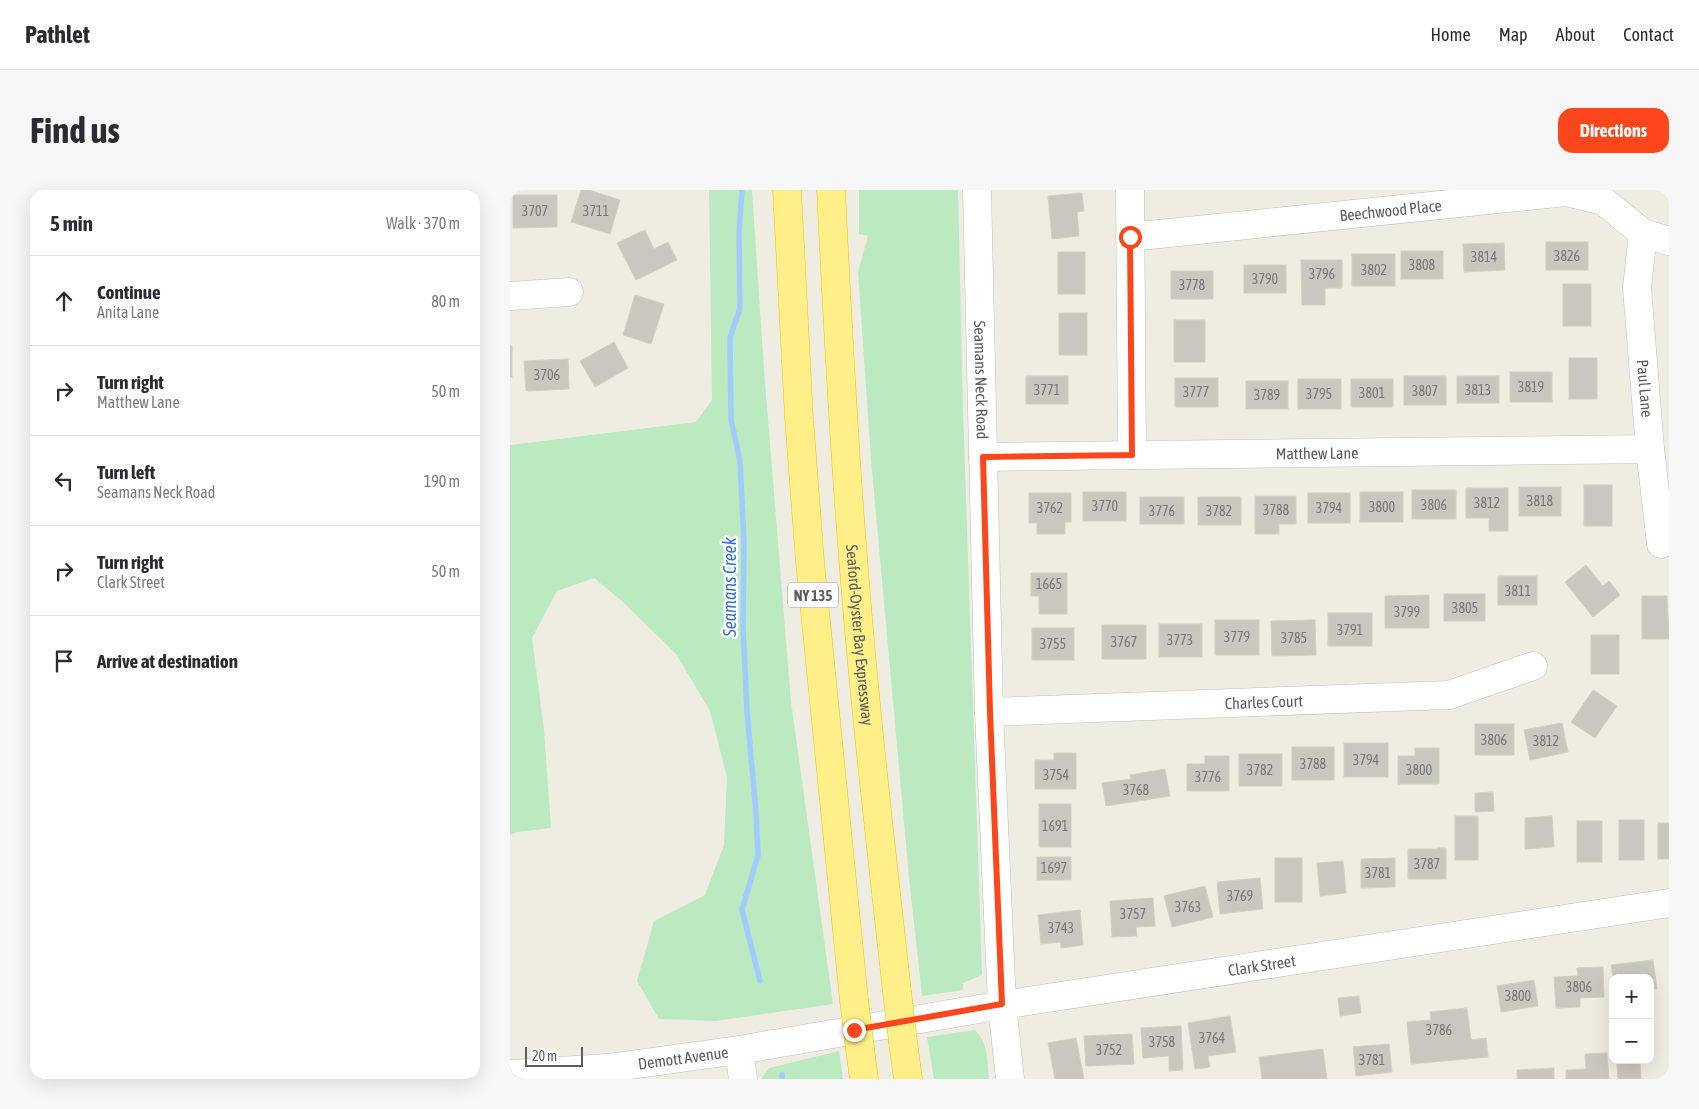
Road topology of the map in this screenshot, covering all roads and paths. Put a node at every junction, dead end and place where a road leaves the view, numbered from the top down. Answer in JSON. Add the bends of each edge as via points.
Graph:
{"nodes":[{"id":1,"x":787,"y":190,"type":"edge"},
{"id":2,"x":831,"y":190,"type":"edge"},
{"id":3,"x":977,"y":190,"type":"edge"},
{"id":4,"x":1130,"y":190,"type":"edge"},
{"id":5,"x":1643,"y":233,"type":"junction"},
{"id":6,"x":1130,"y":237,"type":"junction"},
{"id":7,"x":1669,"y":241,"type":"edge"},
{"id":8,"x":569,"y":292,"type":"dead end"},
{"id":9,"x":510,"y":296,"type":"edge"},
{"id":10,"x":1650,"y":449,"type":"junction"},
{"id":11,"x":1132,"y":455,"type":"junction"},
{"id":12,"x":983,"y":457,"type":"junction"},
{"id":13,"x":1661,"y":544,"type":"dead end"},
{"id":14,"x":1534,"y":666,"type":"dead end"},
{"id":15,"x":990,"y":712,"type":"junction"},
{"id":16,"x":1669,"y":903,"type":"edge"},
{"id":17,"x":1002,"y":1004,"type":"junction"},
{"id":18,"x":857,"y":1040,"type":"junction"},
{"id":19,"x":739,"y":1050,"type":"junction"},
{"id":20,"x":608,"y":1073,"type":"edge"},
{"id":21,"x":510,"y":1074,"type":"edge"},
{"id":22,"x":743,"y":1079,"type":"edge"},
{"id":23,"x":864,"y":1079,"type":"edge"},
{"id":24,"x":908,"y":1079,"type":"edge"},
{"id":25,"x":1010,"y":1079,"type":"edge"}],
"edges":[{"from":1,"to":18,"type":"highway","number":"NY 135","bridge":true,"via":[[810,562]]},
{"from":2,"to":24,"type":"highway","name":"Seaford-Oyster Bay Expressway","number":"NY 135","bridge":true,"via":[[853,559]]},
{"from":3,"to":12,"type":"street","name":"Seamans Neck Road"},
{"from":4,"to":6,"type":"street"},
{"from":5,"to":6,"type":"street","name":"Beechwood Place","via":[[1603,201],[1566,192]]},
{"from":5,"to":7,"type":"street","name":"Beechwood Place"},
{"from":5,"to":10,"type":"street","name":"Paul Lane","via":[[1637,288]]},
{"from":6,"to":11,"type":"street"},
{"from":8,"to":9,"type":"street"},
{"from":10,"to":11,"type":"street","name":"Matthew Lane"},
{"from":10,"to":13,"type":"street","name":"Paul Lane"},
{"from":11,"to":12,"type":"street","name":"Matthew Lane"},
{"from":12,"to":15,"type":"street","name":"Seamans Neck Road"},
{"from":14,"to":15,"type":"street","name":"Charles Court","via":[[1449,695]]},
{"from":15,"to":17,"type":"street","name":"Seamans Neck Road"},
{"from":16,"to":17,"type":"street","name":"Clark Street"},
{"from":17,"to":18,"type":"street","name":"Clark Street"},
{"from":17,"to":25,"type":"street","name":"Seamans Neck Road"},
{"from":18,"to":19,"type":"street","name":"Demott Avenue"},
{"from":18,"to":23,"type":"highway","number":"NY 135"},
{"from":19,"to":20,"type":"street","name":"Demott Avenue"},
{"from":19,"to":22,"type":"street"},
{"from":20,"to":21,"type":"street","name":"Demott Avenue"}]}
